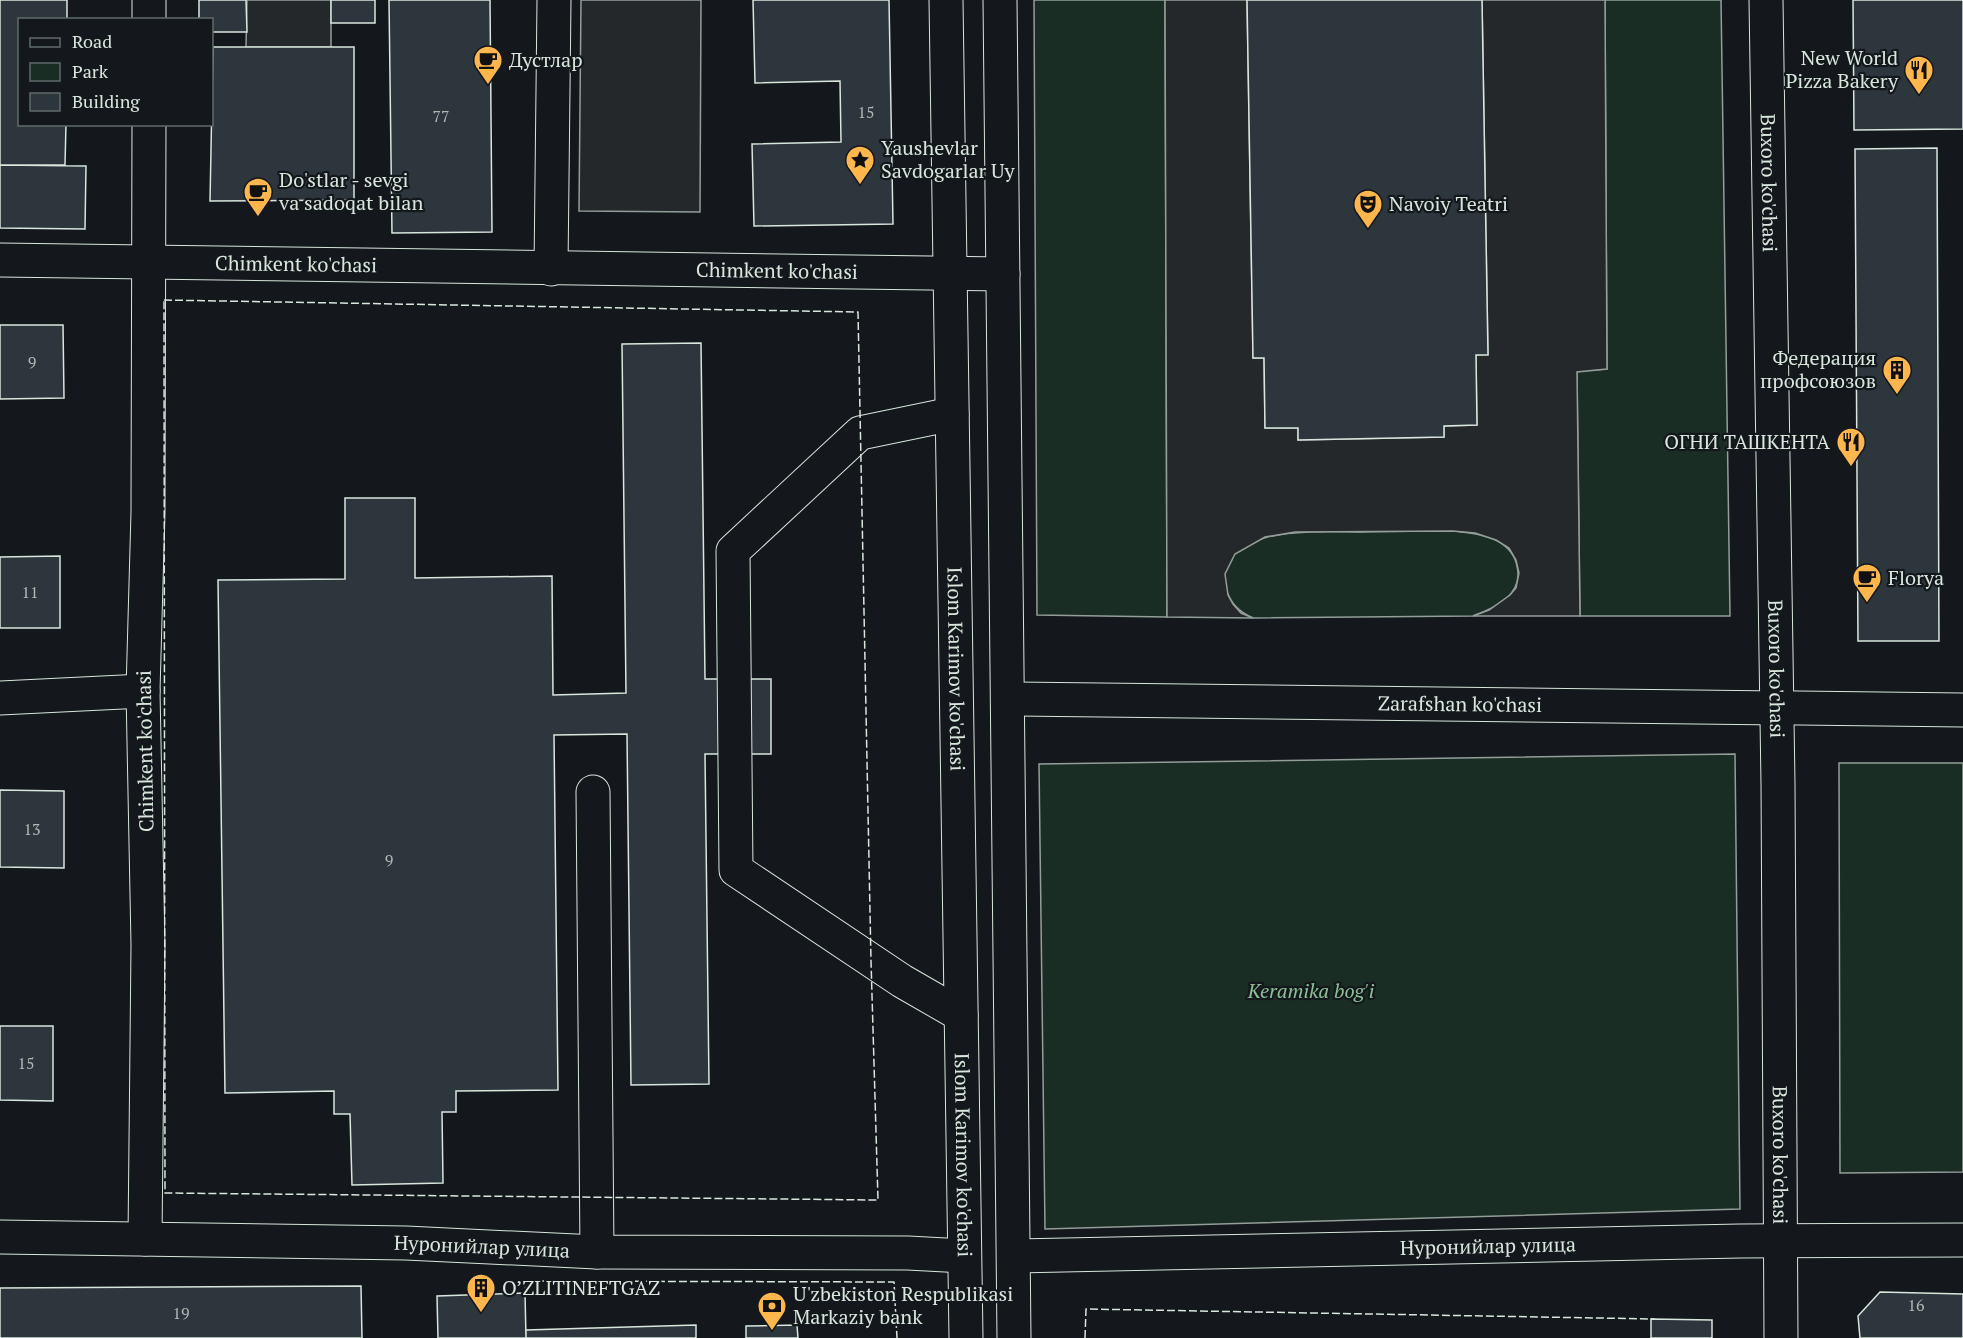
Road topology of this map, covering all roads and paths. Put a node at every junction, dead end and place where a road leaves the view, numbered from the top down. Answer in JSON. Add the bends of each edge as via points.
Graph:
{"nodes":[{"id":1,"x":149,"y":0,"type":"edge"},
{"id":2,"x":554,"y":0,"type":"edge"},
{"id":3,"x":946,"y":0,"type":"edge"},
{"id":4,"x":1000,"y":0,"type":"edge"},
{"id":5,"x":1766,"y":0,"type":"edge"},
{"id":6,"x":149,"y":18,"type":"edge"},
{"id":7,"x":149,"y":126,"type":"edge"},
{"id":8,"x":0,"y":260,"type":"edge"},
{"id":9,"x":148,"y":264,"type":"junction"},
{"id":10,"x":551,"y":269,"type":"junction"},
{"id":11,"x":950,"y":274,"type":"junction"},
{"id":12,"x":1003,"y":274,"type":"junction"},
{"id":13,"x":952,"y":414,"type":"junction"},
{"id":14,"x":143,"y":691,"type":"junction"},
{"id":15,"x":0,"y":698,"type":"edge"},
{"id":16,"x":956,"y":699,"type":"junction"},
{"id":17,"x":1008,"y":699,"type":"junction"},
{"id":18,"x":1776,"y":706,"type":"junction"},
{"id":19,"x":1963,"y":710,"type":"edge"},
{"id":20,"x":593,"y":792,"type":"dead end"},
{"id":21,"x":961,"y":1015,"type":"junction"},
{"id":22,"x":0,"y":1237,"type":"edge"},
{"id":23,"x":145,"y":1239,"type":"junction"},
{"id":24,"x":1963,"y":1240,"type":"edge"},
{"id":25,"x":1782,"y":1241,"type":"junction"},
{"id":26,"x":597,"y":1252,"type":"junction"},
{"id":27,"x":964,"y":1256,"type":"junction"},
{"id":28,"x":1014,"y":1256,"type":"junction"},
{"id":29,"x":966,"y":1338,"type":"edge"},
{"id":30,"x":1014,"y":1338,"type":"edge"},
{"id":31,"x":1781,"y":1338,"type":"edge"}],
"edges":[{"from":1,"to":6,"type":"street"},
{"from":2,"to":10,"type":"street"},
{"from":3,"to":11,"type":"street","name":"Islom Karimov ko'chasi"},
{"from":4,"to":12,"type":"street"},
{"from":5,"to":18,"type":"street","name":"Buxoro ko'chasi"},
{"from":7,"to":9,"type":"street","name":"Chimkent ko'chasi"},
{"from":8,"to":9,"type":"street","name":"Chimkent ko'chasi"},
{"from":9,"to":10,"type":"street","name":"Chimkent ko'chasi"},
{"from":9,"to":14,"type":"street","name":"Chimkent ko'chasi"},
{"from":10,"to":11,"type":"street","name":"Chimkent ko'chasi"},
{"from":11,"to":12,"type":"street","name":"Chimkent ko'chasi"},
{"from":11,"to":13,"type":"street","name":"Islom Karimov ko'chasi"},
{"from":12,"to":17,"type":"street"},
{"from":13,"to":16,"type":"street","name":"Islom Karimov ko'chasi"},
{"from":13,"to":21,"type":"street","via":[[860,433],[733,551],[736,870],[902,981]]},
{"from":14,"to":15,"type":"street"},
{"from":14,"to":23,"type":"street","name":"Chimkent ko'chasi","via":[[148,945]]},
{"from":16,"to":17,"type":"street","name":"Zarafshan ko'chasi"},
{"from":16,"to":21,"type":"street","name":"Islom Karimov ko'chasi"},
{"from":17,"to":18,"type":"street","name":"Zarafshan ko'chasi"},
{"from":17,"to":28,"type":"street"},
{"from":18,"to":19,"type":"street","name":"Zarafshan ko'chasi"},
{"from":18,"to":25,"type":"street","name":"Buxoro ko'chasi"},
{"from":20,"to":26,"type":"street"},
{"from":21,"to":27,"type":"street","name":"Islom Karimov ko'chasi"},
{"from":22,"to":23,"type":"street","name":"Нуронийлар улица"},
{"from":23,"to":26,"type":"street","name":"Нуронийлар улица","via":[[406,1243]]},
{"from":24,"to":25,"type":"street","name":"Нуронийлар улица"},
{"from":25,"to":28,"type":"street","name":"Нуронийлар улица"},
{"from":25,"to":31,"type":"street","name":"Buxoro ko'chasi"},
{"from":26,"to":27,"type":"street","name":"Нуронийлар улица"},
{"from":27,"to":29,"type":"street","name":"Islom Karimov ko'chasi"},
{"from":28,"to":30,"type":"street"}]}
